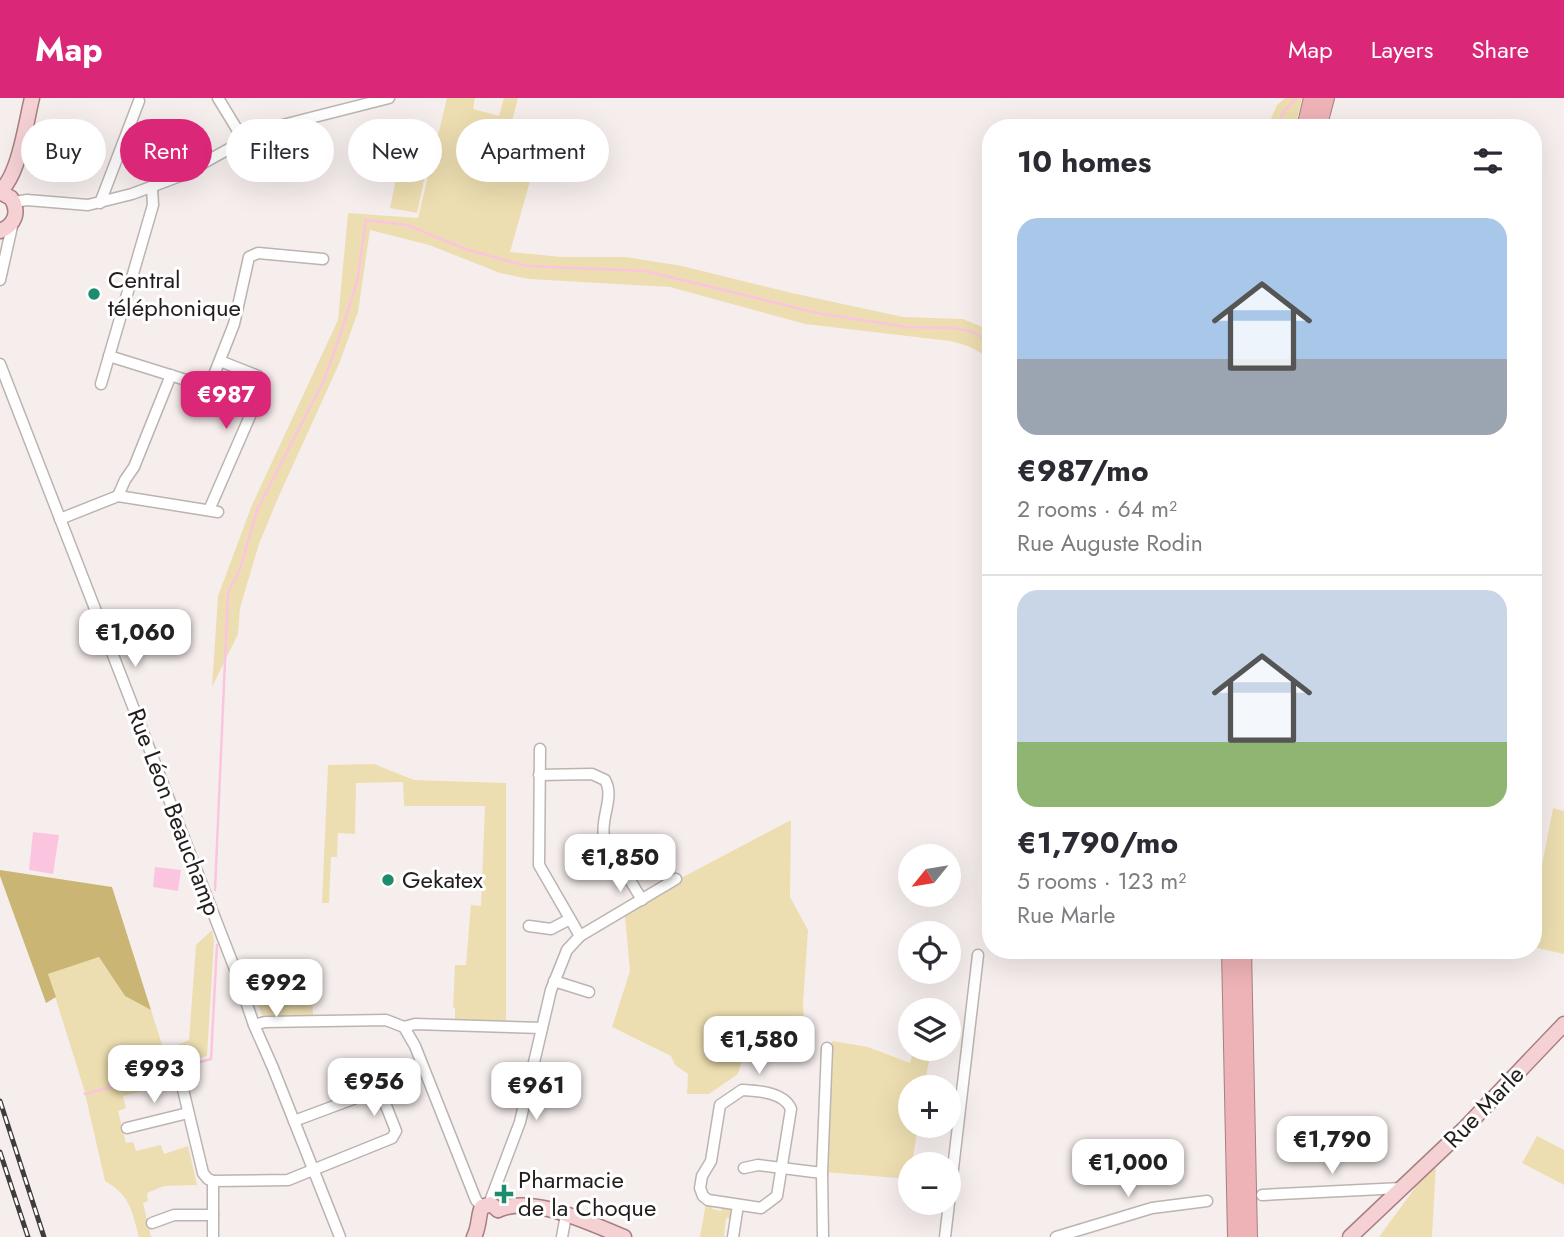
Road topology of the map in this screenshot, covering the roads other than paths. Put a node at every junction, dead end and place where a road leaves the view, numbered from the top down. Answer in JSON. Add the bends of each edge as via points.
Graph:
{"nodes":[{"id":1,"x":32,"y":98,"type":"edge"},
{"id":2,"x":218,"y":98,"type":"edge"},
{"id":3,"x":389,"y":98,"type":"edge"},
{"id":4,"x":1312,"y":98,"type":"edge"},
{"id":5,"x":1326,"y":98,"type":"edge"},
{"id":6,"x":139,"y":101,"type":"dead end"},
{"id":7,"x":231,"y":119,"type":"edge"},
{"id":8,"x":306,"y":119,"type":"edge"},
{"id":9,"x":1307,"y":119,"type":"edge"},
{"id":10,"x":1320,"y":119,"type":"edge"},
{"id":11,"x":226,"y":149,"type":"edge"},
{"id":12,"x":152,"y":188,"type":"junction"},
{"id":13,"x":9,"y":203,"type":"edge"},
{"id":14,"x":100,"y":203,"type":"junction"},
{"id":15,"x":0,"y":230,"type":"edge"},
{"id":16,"x":0,"y":239,"type":"edge"},
{"id":17,"x":323,"y":258,"type":"dead end"},
{"id":18,"x":0,"y":263,"type":"edge"},
{"id":19,"x":0,"y":280,"type":"edge"},
{"id":20,"x":109,"y":356,"type":"junction"},
{"id":21,"x":220,"y":361,"type":"junction"},
{"id":22,"x":0,"y":364,"type":"edge"},
{"id":23,"x":170,"y":375,"type":"junction"},
{"id":24,"x":101,"y":384,"type":"dead end"},
{"id":25,"x":118,"y":496,"type":"junction"},
{"id":26,"x":61,"y":519,"type":"junction"},
{"id":27,"x":540,"y":749,"type":"dead end"},
{"id":28,"x":539,"y":775,"type":"junction"},
{"id":29,"x":677,"y":879,"type":"dead end"},
{"id":30,"x":642,"y":900,"type":"junction"},
{"id":31,"x":570,"y":919,"type":"junction"},
{"id":32,"x":529,"y":926,"type":"dead end"},
{"id":33,"x":580,"y":936,"type":"junction"},
{"id":34,"x":978,"y":956,"type":"dead end"},
{"id":35,"x":1230,"y":959,"type":"edge"},
{"id":36,"x":1243,"y":959,"type":"edge"},
{"id":37,"x":554,"y":981,"type":"junction"},
{"id":38,"x":589,"y":992,"type":"dead end"},
{"id":39,"x":257,"y":1024,"type":"junction"},
{"id":40,"x":1564,"y":1024,"type":"edge"},
{"id":41,"x":404,"y":1027,"type":"junction"},
{"id":42,"x":542,"y":1028,"type":"junction"},
{"id":43,"x":827,"y":1048,"type":"dead end"},
{"id":44,"x":181,"y":1081,"type":"dead end"},
{"id":45,"x":188,"y":1113,"type":"junction"},
{"id":46,"x":294,"y":1121,"type":"junction"},
{"id":47,"x":127,"y":1128,"type":"dead end"},
{"id":48,"x":782,"y":1167,"type":"junction"},
{"id":49,"x":744,"y":1168,"type":"dead end"},
{"id":50,"x":313,"y":1170,"type":"junction"},
{"id":51,"x":822,"y":1172,"type":"junction"},
{"id":52,"x":213,"y":1181,"type":"junction"},
{"id":53,"x":1402,"y":1188,"type":"junction"},
{"id":54,"x":1262,"y":1195,"type":"dead end"},
{"id":55,"x":1207,"y":1201,"type":"dead end"},
{"id":56,"x":737,"y":1205,"type":"junction"},
{"id":57,"x":488,"y":1212,"type":"junction"},
{"id":58,"x":566,"y":1215,"type":"junction"},
{"id":59,"x":213,"y":1216,"type":"junction"},
{"id":60,"x":152,"y":1223,"type":"dead end"},
{"id":61,"x":615,"y":1235,"type":"edge"},
{"id":62,"x":213,"y":1237,"type":"edge"},
{"id":63,"x":340,"y":1237,"type":"edge"},
{"id":64,"x":476,"y":1237,"type":"edge"},
{"id":65,"x":562,"y":1237,"type":"edge"},
{"id":66,"x":733,"y":1237,"type":"edge"},
{"id":67,"x":823,"y":1237,"type":"edge"},
{"id":68,"x":945,"y":1237,"type":"edge"},
{"id":69,"x":1056,"y":1237,"type":"edge"},
{"id":70,"x":1236,"y":1237,"type":"edge"},
{"id":71,"x":1249,"y":1237,"type":"edge"},
{"id":72,"x":1350,"y":1237,"type":"edge"}],
"edges":[{"from":1,"to":13,"type":"main road"},
{"from":2,"to":7,"type":"street"},
{"from":3,"to":8,"type":"street"},
{"from":4,"to":9,"type":"highway"},
{"from":5,"to":10,"type":"highway"},
{"from":6,"to":14,"type":"street"},
{"from":11,"to":12,"type":"street"},
{"from":12,"to":14,"type":"street"},
{"from":12,"to":20,"type":"street","via":[[153,205]]},
{"from":13,"to":14,"type":"street"},
{"from":13,"to":15,"type":"main road","via":[[7,228]]},
{"from":13,"to":19,"type":"street"},
{"from":16,"to":18,"type":"street"},
{"from":17,"to":21,"type":"street","via":[[251,255]]},
{"from":20,"to":23,"type":"street"},
{"from":20,"to":24,"type":"street"},
{"from":21,"to":23,"type":"street","via":[[208,384]]},
{"from":21,"to":25,"type":"street","via":[[258,376],[261,384],[214,511]]},
{"from":22,"to":26,"type":"street","name":"Rue Léon Beauchamp"},
{"from":23,"to":25,"type":"street"},
{"from":25,"to":26,"type":"street"},
{"from":26,"to":39,"type":"street","name":"Rue Léon Beauchamp"},
{"from":27,"to":28,"type":"street"},
{"from":28,"to":30,"type":"street","via":[[592,775],[605,780],[609,790],[604,837]]},
{"from":28,"to":31,"type":"street","via":[[539,864]]},
{"from":29,"to":30,"type":"street"},
{"from":30,"to":33,"type":"street"},
{"from":31,"to":32,"type":"street","via":[[554,928]]},
{"from":31,"to":33,"type":"street"},
{"from":33,"to":37,"type":"street","via":[[569,945]]},
{"from":34,"to":68,"type":"street"},
{"from":35,"to":70,"type":"highway"},
{"from":36,"to":71,"type":"highway"},
{"from":37,"to":38,"type":"street"},
{"from":37,"to":42,"type":"street"},
{"from":39,"to":41,"type":"street","via":[[386,1020]]},
{"from":39,"to":46,"type":"street","name":"Rue Léon Beauchamp"},
{"from":40,"to":53,"type":"main road","name":"Rue Marle"},
{"from":41,"to":42,"type":"street"},
{"from":41,"to":57,"type":"street","via":[[476,1200]]},
{"from":42,"to":57,"type":"street","via":[[520,1122]]},
{"from":43,"to":51,"type":"street"},
{"from":44,"to":45,"type":"street"},
{"from":45,"to":47,"type":"street"},
{"from":45,"to":52,"type":"street","via":[[203,1173]]},
{"from":46,"to":50,"type":"street","name":"Rue Léon Beauchamp"},
{"from":46,"to":50,"type":"street","via":[[372,1092],[383,1098],[396,1131],[392,1138]]},
{"from":48,"to":49,"type":"street"},
{"from":48,"to":51,"type":"street"},
{"from":48,"to":56,"type":"street","via":[[776,1198],[761,1208]]},
{"from":48,"to":56,"type":"street","via":[[791,1113],[788,1102],[745,1090],[724,1101],[700,1188],[708,1200]]},
{"from":50,"to":52,"type":"street","via":[[284,1180]]},
{"from":50,"to":63,"type":"street","name":"Rue Léon Beauchamp"},
{"from":51,"to":67,"type":"street"},
{"from":52,"to":59,"type":"street"},
{"from":53,"to":54,"type":"street"},
{"from":53,"to":72,"type":"main road","name":"Rue Marle"},
{"from":55,"to":69,"type":"street","via":[[1152,1208]]},
{"from":56,"to":66,"type":"street"},
{"from":57,"to":58,"type":"main road","via":[[526,1206]]},
{"from":57,"to":64,"type":"main road"},
{"from":58,"to":61,"type":"main road"},
{"from":58,"to":65,"type":"street"},
{"from":59,"to":60,"type":"street","via":[[174,1215]]},
{"from":59,"to":62,"type":"street"}]}
